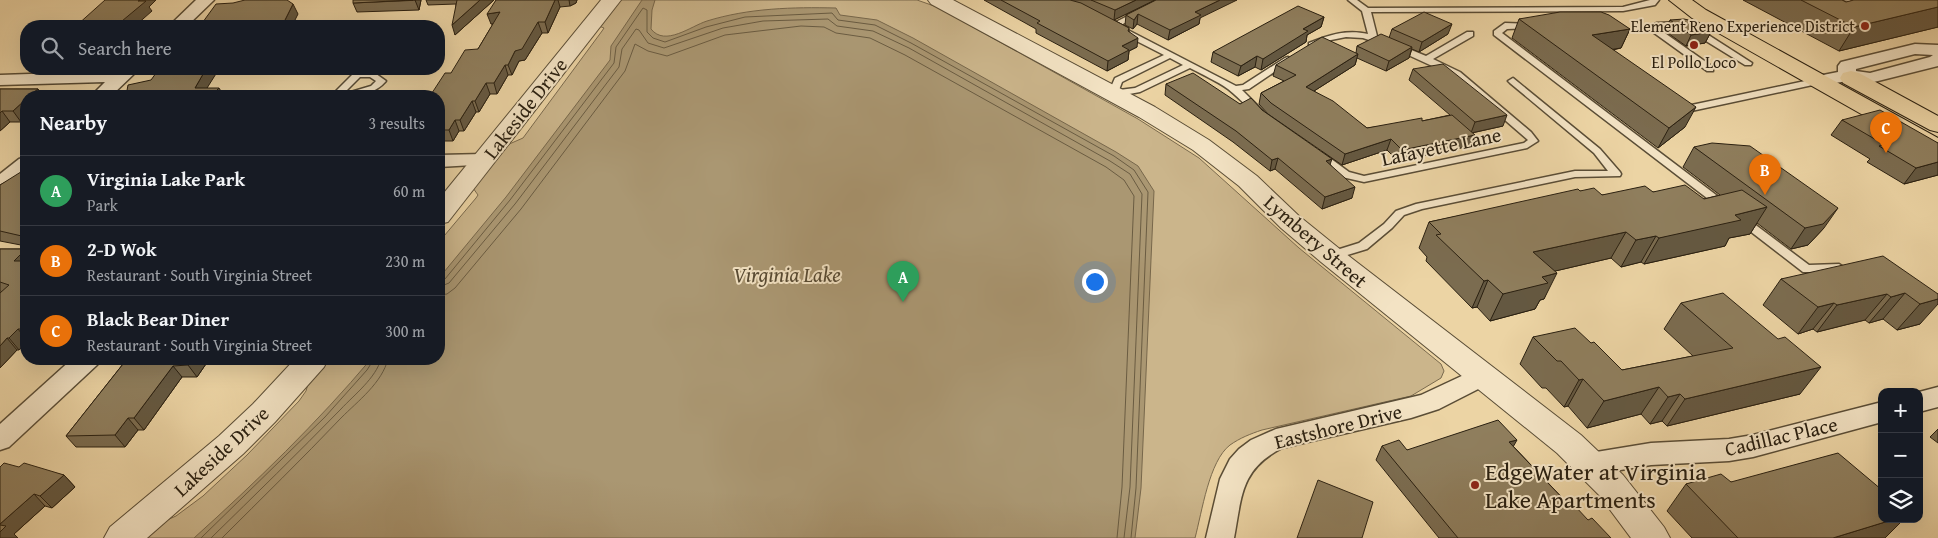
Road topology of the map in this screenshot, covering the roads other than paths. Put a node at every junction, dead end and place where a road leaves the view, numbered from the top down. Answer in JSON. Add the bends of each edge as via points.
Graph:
{"nodes":[{"id":1,"x":206,"y":0,"type":"edge"},
{"id":2,"x":610,"y":0,"type":"edge"},
{"id":3,"x":938,"y":0,"type":"edge"},
{"id":4,"x":1164,"y":0,"type":"edge"},
{"id":5,"x":1352,"y":0,"type":"edge"},
{"id":6,"x":1515,"y":0,"type":"edge"},
{"id":7,"x":1655,"y":0,"type":"edge"},
{"id":8,"x":1679,"y":0,"type":"edge"},
{"id":9,"x":1706,"y":0,"type":"edge"},
{"id":10,"x":1806,"y":0,"type":"edge"},
{"id":11,"x":1847,"y":0,"type":"edge"},
{"id":12,"x":1530,"y":9,"type":"junction"},
{"id":13,"x":1366,"y":10,"type":"junction"},
{"id":14,"x":184,"y":20,"type":"edge"},
{"id":15,"x":1542,"y":26,"type":"edge"},
{"id":16,"x":1470,"y":34,"type":"dead end"},
{"id":17,"x":1373,"y":37,"type":"junction"},
{"id":18,"x":1938,"y":50,"type":"edge"},
{"id":19,"x":1170,"y":55,"type":"junction"},
{"id":20,"x":1938,"y":59,"type":"edge"},
{"id":21,"x":1426,"y":60,"type":"junction"},
{"id":22,"x":1748,"y":63,"type":"dead end"},
{"id":23,"x":1190,"y":65,"type":"junction"},
{"id":24,"x":1710,"y":69,"type":"dead end"},
{"id":25,"x":90,"y":75,"type":"edge"},
{"id":26,"x":124,"y":75,"type":"edge"},
{"id":27,"x":357,"y":75,"type":"edge"},
{"id":28,"x":373,"y":75,"type":"edge"},
{"id":29,"x":1847,"y":76,"type":"junction"},
{"id":30,"x":0,"y":80,"type":"edge"},
{"id":31,"x":1513,"y":81,"type":"dead end"},
{"id":32,"x":1819,"y":81,"type":"junction"},
{"id":33,"x":1235,"y":89,"type":"junction"},
{"id":34,"x":107,"y":90,"type":"edge"},
{"id":35,"x":342,"y":90,"type":"edge"},
{"id":36,"x":367,"y":90,"type":"edge"},
{"id":37,"x":1113,"y":94,"type":"junction"},
{"id":38,"x":1676,"y":111,"type":"edge"},
{"id":39,"x":1264,"y":117,"type":"edge"},
{"id":40,"x":1938,"y":125,"type":"edge"},
{"id":41,"x":1308,"y":148,"type":"edge"},
{"id":42,"x":1938,"y":148,"type":"edge"},
{"id":43,"x":484,"y":160,"type":"junction"},
{"id":44,"x":445,"y":161,"type":"edge"},
{"id":45,"x":20,"y":169,"type":"edge"},
{"id":46,"x":0,"y":184,"type":"edge"},
{"id":47,"x":445,"y":209,"type":"edge"},
{"id":48,"x":1331,"y":256,"type":"junction"},
{"id":49,"x":1840,"y":268,"type":"edge"},
{"id":50,"x":81,"y":365,"type":"edge"},
{"id":51,"x":308,"y":365,"type":"edge"},
{"id":52,"x":1482,"y":375,"type":"junction"},
{"id":53,"x":1938,"y":397,"type":"edge"},
{"id":54,"x":1923,"y":401,"type":"edge"},
{"id":55,"x":1878,"y":413,"type":"edge"},
{"id":56,"x":0,"y":440,"type":"edge"},
{"id":57,"x":1590,"y":464,"type":"junction"},
{"id":58,"x":122,"y":538,"type":"edge"},
{"id":59,"x":1220,"y":538,"type":"edge"},
{"id":60,"x":1652,"y":538,"type":"edge"}],
"edges":[{"from":1,"to":14,"type":"street"},
{"from":2,"to":43,"type":"street","name":"Lakeside Drive"},
{"from":3,"to":37,"type":"street","name":"Lymbery Street"},
{"from":4,"to":19,"type":"lane","via":[[1110,23]]},
{"from":5,"to":13,"type":"lane"},
{"from":6,"to":12,"type":"lane"},
{"from":7,"to":12,"type":"lane","via":[[1623,9]]},
{"from":8,"to":32,"type":"main road"},
{"from":9,"to":29,"type":"main road"},
{"from":10,"to":11,"type":"lane","via":[[1830,4]]},
{"from":12,"to":13,"type":"lane"},
{"from":13,"to":17,"type":"lane"},
{"from":15,"to":49,"type":"lane","via":[[1505,26],[1497,33],[1807,269]]},
{"from":16,"to":21,"type":"lane"},
{"from":17,"to":21,"type":"lane"},
{"from":17,"to":33,"type":"lane","via":[[1337,34],[1320,40],[1246,87]]},
{"from":18,"to":29,"type":"street","via":[[1915,49],[1847,66]]},
{"from":19,"to":23,"type":"lane"},
{"from":19,"to":37,"type":"lane","via":[[1118,80]]},
{"from":20,"to":29,"type":"street","via":[[1870,78]]},
{"from":21,"to":41,"type":"lane","name":"Lafayette Lane","via":[[1457,74],[1528,134],[1533,142],[1517,148],[1356,180]]},
{"from":22,"to":24,"type":"lane","via":[[1691,28],[1679,24],[1657,26],[1654,30]]},
{"from":23,"to":33,"type":"lane"},
{"from":23,"to":37,"type":"lane","via":[[1136,90]]},
{"from":25,"to":30,"type":"street"},
{"from":26,"to":34,"type":"street"},
{"from":27,"to":35,"type":"lane"},
{"from":28,"to":36,"type":"lane","via":[[381,81]]},
{"from":29,"to":32,"type":"street"},
{"from":29,"to":40,"type":"main road"},
{"from":31,"to":48,"type":"lane","via":[[1606,159],[1616,174],[1575,174],[1420,206],[1400,213],[1363,246]]},
{"from":32,"to":38,"type":"lane"},
{"from":32,"to":42,"type":"main road"},
{"from":33,"to":39,"type":"lane"},
{"from":37,"to":48,"type":"street","name":"Lymbery Street","via":[[1201,145],[1248,181]]},
{"from":43,"to":44,"type":"street"},
{"from":43,"to":47,"type":"street","name":"Lakeside Drive"},
{"from":45,"to":46,"type":"street"},
{"from":48,"to":52,"type":"street","name":"Lymbery Street"},
{"from":50,"to":56,"type":"street"},
{"from":51,"to":58,"type":"street","name":"Lakeside Drive","via":[[231,445]]},
{"from":52,"to":57,"type":"street","name":"Lymbery Street"},
{"from":52,"to":59,"type":"street","name":"Eastshore Drive","via":[[1430,402],[1276,439],[1259,446],[1238,468]]},
{"from":53,"to":54,"type":"street"},
{"from":55,"to":57,"type":"street","name":"Cadillac Place","via":[[1753,446],[1707,453],[1628,457]]},
{"from":57,"to":60,"type":"street","name":"Lymbery Street","via":[[1611,485]]}]}
